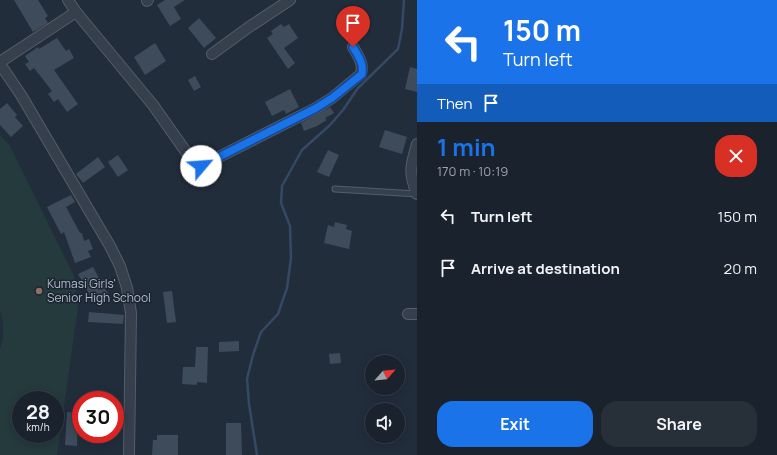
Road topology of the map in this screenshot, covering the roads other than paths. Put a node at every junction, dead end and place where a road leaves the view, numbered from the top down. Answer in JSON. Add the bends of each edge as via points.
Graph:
{"nodes":[{"id":1,"x":68,"y":0,"type":"edge"},
{"id":2,"x":290,"y":0,"type":"edge"},
{"id":3,"x":76,"y":12,"type":"junction"},
{"id":4,"x":353,"y":47,"type":"dead end"},
{"id":5,"x":212,"y":54,"type":"dead end"},
{"id":6,"x":0,"y":63,"type":"edge"},
{"id":7,"x":417,"y":144,"type":"edge"},
{"id":8,"x":335,"y":190,"type":"dead end"},
{"id":9,"x":417,"y":194,"type":"edge"},
{"id":10,"x":129,"y":455,"type":"edge"}],
"edges":[{"from":1,"to":3,"type":"street"},
{"from":2,"to":5,"type":"street"},
{"from":3,"to":4,"type":"street","via":[[153,105],[196,166],[201,166],[332,98],[362,74],[362,62]]},
{"from":3,"to":6,"type":"street"},
{"from":6,"to":10,"type":"street","via":[[120,266],[131,313]]},
{"from":7,"to":9,"type":"street","via":[[411,165],[411,180]]},
{"from":8,"to":9,"type":"lane"}]}
